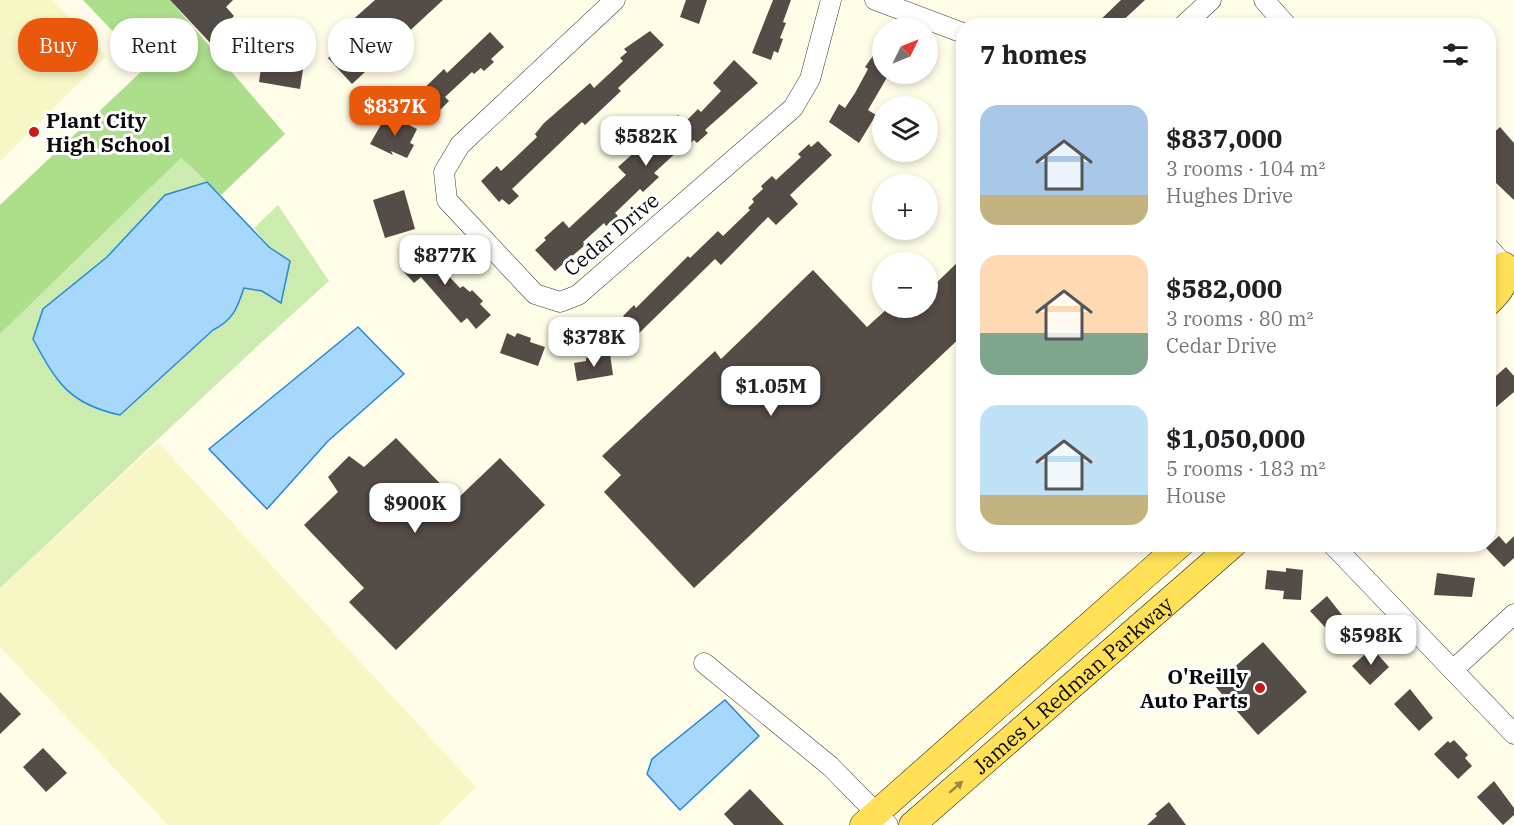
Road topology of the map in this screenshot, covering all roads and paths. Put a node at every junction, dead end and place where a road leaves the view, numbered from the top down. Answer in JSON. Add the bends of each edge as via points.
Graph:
{"nodes":[{"id":1,"x":615,"y":0,"type":"edge"},
{"id":2,"x":831,"y":0,"type":"edge"},
{"id":3,"x":875,"y":0,"type":"edge"},
{"id":4,"x":1211,"y":0,"type":"edge"},
{"id":5,"x":1264,"y":0,"type":"edge"},
{"id":6,"x":1192,"y":18,"type":"edge"},
{"id":7,"x":1280,"y":18,"type":"edge"},
{"id":8,"x":956,"y":30,"type":"edge"},
{"id":9,"x":1498,"y":262,"type":"edge"},
{"id":10,"x":1514,"y":295,"type":"edge"},
{"id":11,"x":1496,"y":296,"type":"edge"},
{"id":12,"x":1496,"y":311,"type":"edge"},
{"id":13,"x":1174,"y":552,"type":"edge"},
{"id":14,"x":1177,"y":552,"type":"edge"},
{"id":15,"x":1203,"y":552,"type":"edge"},
{"id":16,"x":1225,"y":552,"type":"edge"},
{"id":17,"x":1340,"y":552,"type":"edge"},
{"id":18,"x":1163,"y":606,"type":"junction"},
{"id":19,"x":1514,"y":614,"type":"edge"},
{"id":20,"x":1059,"y":651,"type":"junction"},
{"id":21,"x":704,"y":663,"type":"dead end"},
{"id":22,"x":1090,"y":670,"type":"junction"},
{"id":23,"x":1453,"y":670,"type":"junction"},
{"id":24,"x":1514,"y":734,"type":"edge"},
{"id":25,"x":876,"y":821,"type":"edge"},
{"id":26,"x":903,"y":825,"type":"edge"},
{"id":27,"x":912,"y":825,"type":"edge"}],
"edges":[{"from":1,"to":2,"type":"street","name":"Cedar Drive","via":[[460,145],[444,172],[447,200],[535,294],[560,302],[578,295],[793,108],[810,79]]},
{"from":3,"to":8,"type":"street"},
{"from":4,"to":6,"type":"street"},
{"from":5,"to":7,"type":"street"},
{"from":9,"to":11,"type":"main road","via":[[1506,279]]},
{"from":10,"to":12,"type":"main road"},
{"from":13,"to":20,"type":"main road","name":"James L Redman Parkway"},
{"from":14,"to":22,"type":"main road","via":[[1149,593],[1104,631]]},
{"from":15,"to":18,"type":"main road"},
{"from":16,"to":18,"type":"main road","name":"James L Redman Parkway"},
{"from":17,"to":23,"type":"street"},
{"from":18,"to":22,"type":"main road","name":"James L Redman Parkway"},
{"from":19,"to":23,"type":"street"},
{"from":20,"to":25,"type":"main road","name":"James L Redman Parkway"},
{"from":20,"to":26,"type":"main road","via":[[1047,680],[926,787]]},
{"from":21,"to":25,"type":"street","via":[[830,766]]},
{"from":27,"to":22,"type":"main road","name":"James L Redman Parkway","one_way":true},
{"from":23,"to":24,"type":"street"}]}
